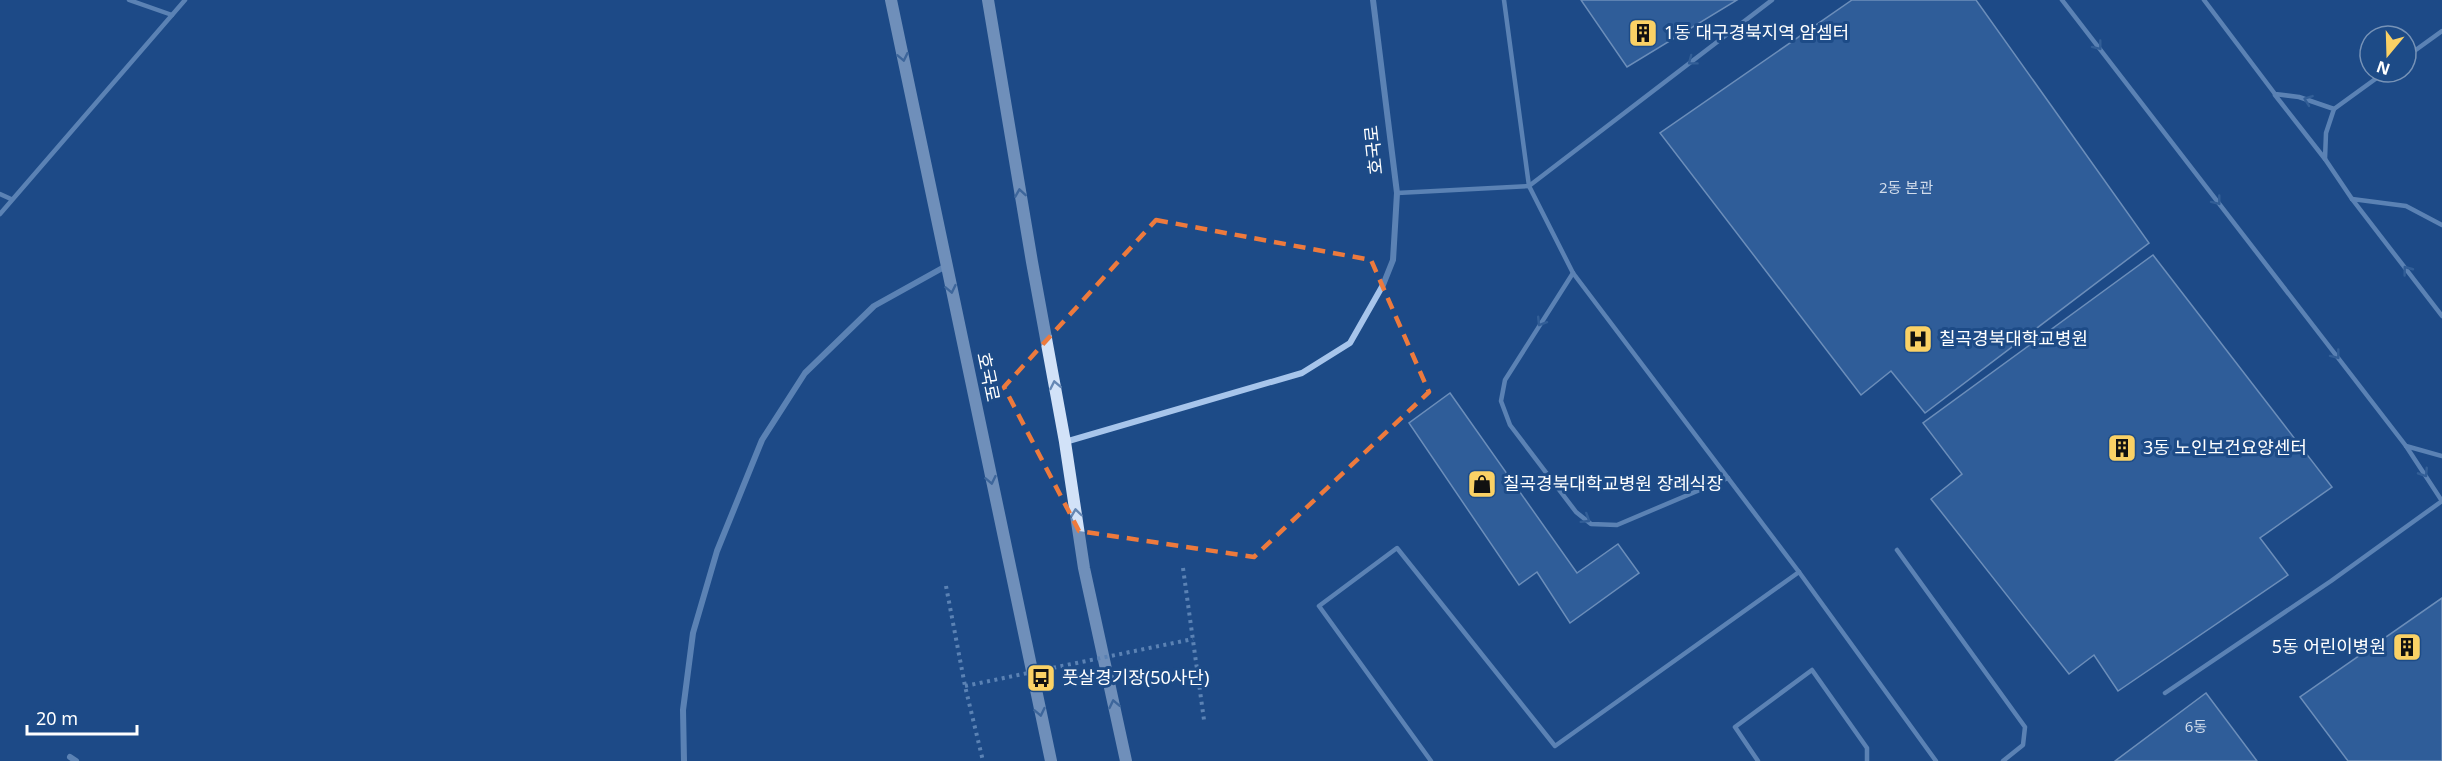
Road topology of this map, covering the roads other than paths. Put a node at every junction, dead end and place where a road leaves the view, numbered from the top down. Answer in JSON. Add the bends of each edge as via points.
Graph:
{"nodes":[{"id":1,"x":129,"y":0,"type":"edge"},
{"id":2,"x":185,"y":0,"type":"edge"},
{"id":3,"x":891,"y":0,"type":"edge"},
{"id":4,"x":988,"y":0,"type":"edge"},
{"id":5,"x":1373,"y":0,"type":"edge"},
{"id":6,"x":1504,"y":0,"type":"edge"},
{"id":7,"x":1772,"y":0,"type":"edge"},
{"id":8,"x":2062,"y":0,"type":"edge"},
{"id":9,"x":2204,"y":0,"type":"edge"},
{"id":10,"x":172,"y":15,"type":"junction"},
{"id":11,"x":2442,"y":31,"type":"edge"},
{"id":12,"x":2418,"y":48,"type":"edge"},
{"id":13,"x":2368,"y":84,"type":"edge"},
{"id":14,"x":2275,"y":94,"type":"junction"},
{"id":15,"x":2334,"y":109,"type":"junction"},
{"id":16,"x":2325,"y":159,"type":"junction"},
{"id":17,"x":1529,"y":186,"type":"junction"},
{"id":18,"x":1397,"y":193,"type":"junction"},
{"id":19,"x":0,"y":194,"type":"edge"},
{"id":20,"x":11,"y":199,"type":"junction"},
{"id":21,"x":2352,"y":199,"type":"junction"},
{"id":22,"x":0,"y":214,"type":"edge"},
{"id":23,"x":2442,"y":225,"type":"edge"},
{"id":24,"x":946,"y":266,"type":"junction"},
{"id":25,"x":1573,"y":273,"type":"junction"},
{"id":26,"x":2442,"y":316,"type":"edge"},
{"id":27,"x":1065,"y":442,"type":"junction"},
{"id":28,"x":2406,"y":446,"type":"junction"},
{"id":29,"x":2442,"y":456,"type":"edge"},
{"id":30,"x":1728,"y":478,"type":"junction"},
{"id":31,"x":2442,"y":501,"type":"edge"},
{"id":32,"x":1897,"y":550,"type":"dead end"},
{"id":33,"x":1799,"y":572,"type":"junction"},
{"id":34,"x":2165,"y":693,"type":"dead end"},
{"id":35,"x":684,"y":761,"type":"edge"},
{"id":36,"x":1051,"y":761,"type":"edge"},
{"id":37,"x":1126,"y":761,"type":"edge"},
{"id":38,"x":1431,"y":761,"type":"edge"},
{"id":39,"x":1758,"y":761,"type":"edge"},
{"id":40,"x":1867,"y":761,"type":"edge"},
{"id":41,"x":1936,"y":761,"type":"edge"},
{"id":42,"x":2003,"y":761,"type":"edge"}],
"edges":[{"from":1,"to":10,"type":"lane"},
{"from":2,"to":10,"type":"lane"},
{"from":3,"to":24,"type":"main road","name":"호국로","one_way":true},
{"from":27,"to":4,"type":"main road","one_way":true},
{"from":5,"to":18,"type":"street","name":"호국로"},
{"from":6,"to":17,"type":"lane"},
{"from":7,"to":17,"type":"lane","one_way":true},
{"from":8,"to":28,"type":"lane","one_way":true},
{"from":9,"to":14,"type":"lane"},
{"from":10,"to":20,"type":"lane"},
{"from":11,"to":12,"type":"lane"},
{"from":13,"to":15,"type":"lane"},
{"from":15,"to":14,"type":"lane","one_way":true,"via":[[2299,97]]},
{"from":14,"to":16,"type":"lane"},
{"from":15,"to":16,"type":"lane","via":[[2326,133]]},
{"from":16,"to":21,"type":"lane"},
{"from":17,"to":18,"type":"lane"},
{"from":17,"to":25,"type":"lane"},
{"from":18,"to":27,"type":"street","name":"호국로","via":[[1393,260],[1350,342],[1302,373]]},
{"from":19,"to":20,"type":"lane"},
{"from":20,"to":22,"type":"lane"},
{"from":21,"to":23,"type":"lane","via":[[2406,206]]},
{"from":26,"to":21,"type":"lane","one_way":true},
{"from":24,"to":35,"type":"street","via":[[874,306],[805,372],[762,440],[717,551],[693,633],[683,710]]},
{"from":24,"to":36,"type":"main road","name":"호국로","one_way":true},
{"from":25,"to":30,"type":"lane"},
{"from":25,"to":30,"type":"lane","one_way":true,"via":[[1504,380],[1501,401],[1510,425],[1523,443],[1576,512],[1591,524],[1617,525]]},
{"from":37,"to":27,"type":"main road","one_way":true,"via":[[1084,568]]},
{"from":28,"to":29,"type":"lane"},
{"from":28,"to":31,"type":"lane","one_way":true},
{"from":30,"to":33,"type":"lane"},
{"from":31,"to":34,"type":"lane"},
{"from":32,"to":42,"type":"lane","via":[[2025,727],[2023,745]]},
{"from":33,"to":38,"type":"lane","via":[[1555,746],[1397,548],[1319,606]]},
{"from":33,"to":41,"type":"lane"},
{"from":39,"to":40,"type":"lane","via":[[1735,727],[1812,670],[1867,748]]}]}
